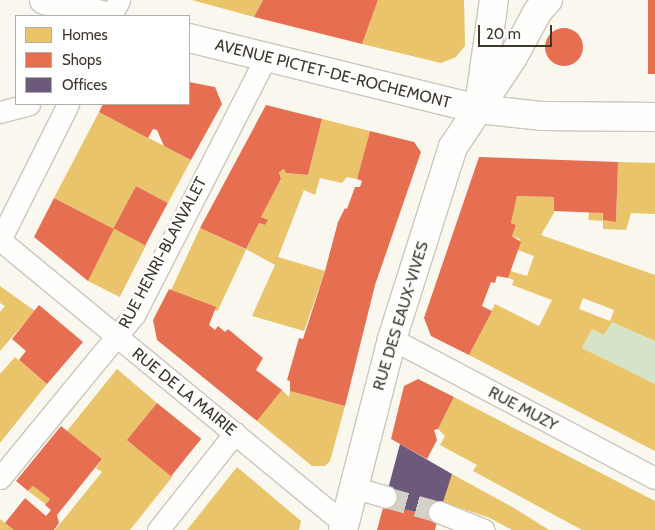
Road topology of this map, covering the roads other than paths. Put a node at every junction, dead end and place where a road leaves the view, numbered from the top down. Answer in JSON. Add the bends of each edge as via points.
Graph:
{"nodes":[{"id":1,"x":44,"y":0,"type":"edge"},
{"id":2,"x":119,"y":0,"type":"edge"},
{"id":3,"x":494,"y":0,"type":"edge"},
{"id":4,"x":548,"y":0,"type":"edge"},
{"id":5,"x":101,"y":15,"type":"edge"},
{"id":6,"x":112,"y":15,"type":"edge"},
{"id":7,"x":190,"y":38,"type":"edge"},
{"id":8,"x":265,"y":59,"type":"junction"},
{"id":9,"x":25,"y":105,"type":"edge"},
{"id":10,"x":68,"y":105,"type":"edge"},
{"id":11,"x":478,"y":109,"type":"junction"},
{"id":12,"x":0,"y":112,"type":"edge"},
{"id":13,"x":655,"y":117,"type":"edge"},
{"id":14,"x":0,"y":240,"type":"edge"},
{"id":15,"x":117,"y":337,"type":"junction"},
{"id":16,"x":392,"y":339,"type":"junction"},
{"id":17,"x":235,"y":434,"type":"junction"},
{"id":18,"x":0,"y":478,"type":"edge"},
{"id":19,"x":655,"y":478,"type":"edge"},
{"id":20,"x":352,"y":487,"type":"junction"},
{"id":21,"x":386,"y":496,"type":"tunnel mouth"},
{"id":22,"x":439,"y":512,"type":"tunnel mouth"},
{"id":23,"x":344,"y":527,"type":"edge"},
{"id":24,"x":158,"y":530,"type":"edge"},
{"id":25,"x":484,"y":530,"type":"edge"}],
"edges":[{"from":1,"to":5,"type":"street"},
{"from":2,"to":6,"type":"street"},
{"from":3,"to":11,"type":"street"},
{"from":4,"to":11,"type":"street","name":"RUE DES EAUX-VIVES"},
{"from":7,"to":8,"type":"street","name":"AVENUE PICTET-DE-ROCHEMONT"},
{"from":8,"to":11,"type":"street","name":"AVENUE PICTET-DE-ROCHEMONT"},
{"from":8,"to":15,"type":"street","name":"RUE HENRI-BLANVALET","via":[[134,315]]},
{"from":9,"to":12,"type":"street"},
{"from":10,"to":14,"type":"street"},
{"from":11,"to":13,"type":"street","name":"AVENUE PICTET-DE-ROCHEMONT","via":[[541,116]]},
{"from":11,"to":16,"type":"street","name":"RUE DES EAUX-VIVES","via":[[453,147]]},
{"from":14,"to":15,"type":"street","name":"RUE DE LA MAIRIE"},
{"from":15,"to":17,"type":"street","name":"RUE DE LA MAIRIE"},
{"from":15,"to":18,"type":"street","name":"RUE HENRI-BLANVALET"},
{"from":16,"to":19,"type":"street","name":"RUE MUZY"},
{"from":16,"to":20,"type":"street","name":"RUE DES EAUX-VIVES"},
{"from":17,"to":23,"type":"street","name":"RUE DE LA MAIRIE"},
{"from":17,"to":24,"type":"street"},
{"from":20,"to":21,"type":"street"},
{"from":20,"to":23,"type":"street","name":"RUE DES EAUX-VIVES"},
{"from":22,"to":25,"type":"street"}]}
